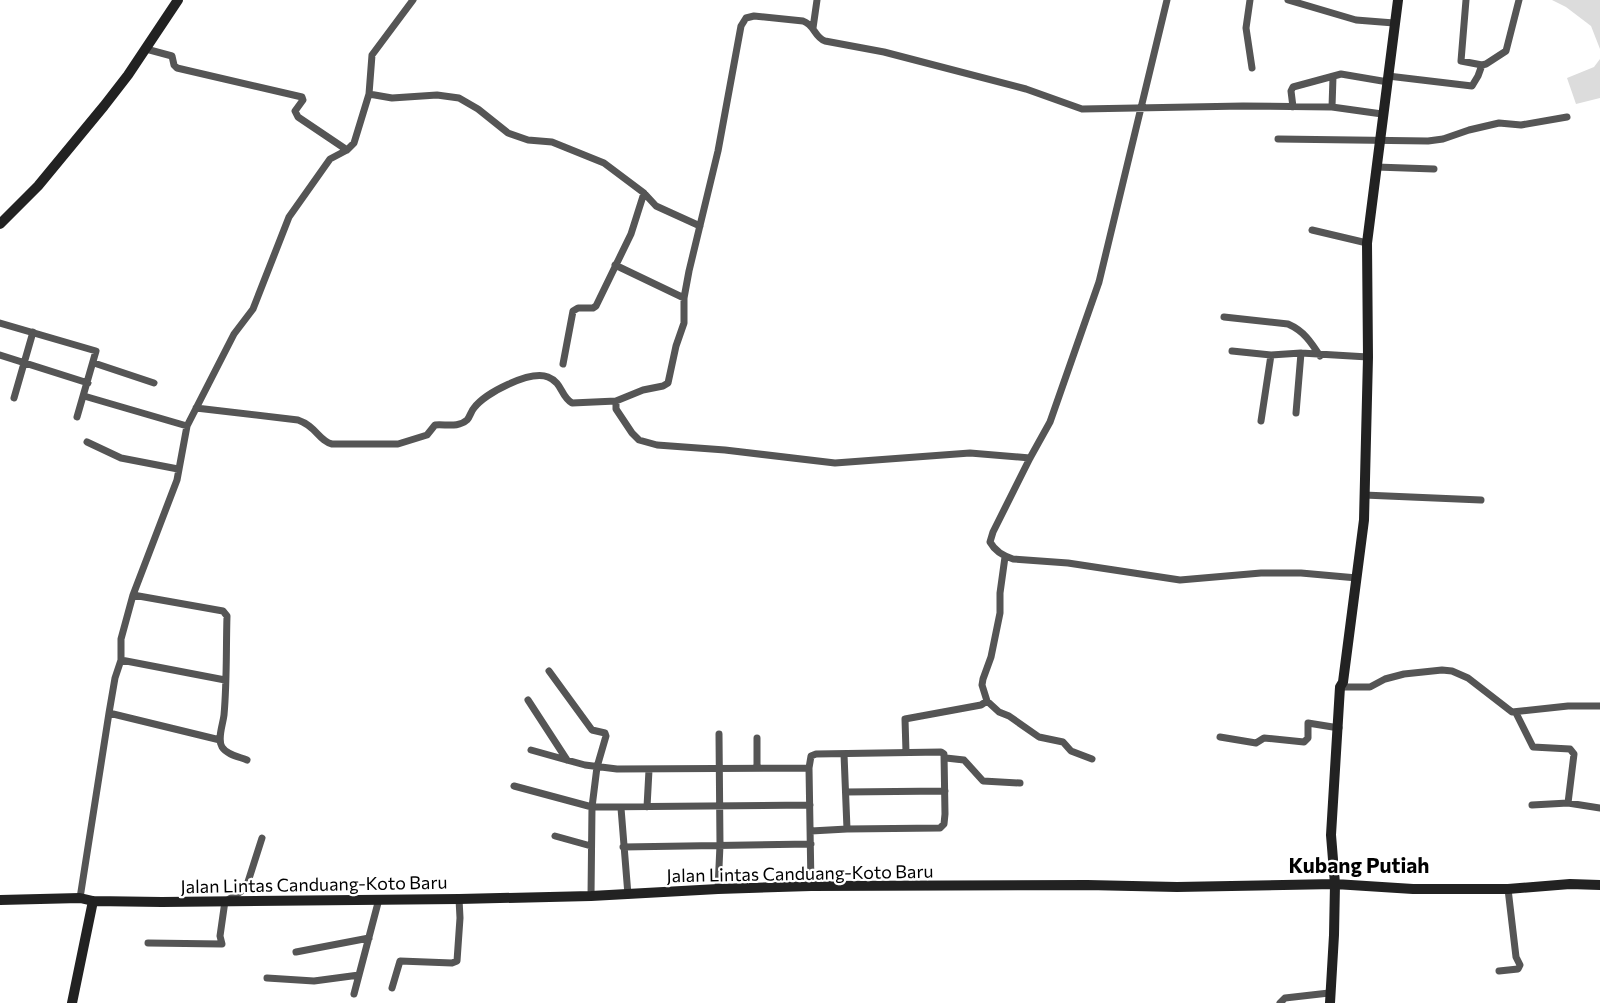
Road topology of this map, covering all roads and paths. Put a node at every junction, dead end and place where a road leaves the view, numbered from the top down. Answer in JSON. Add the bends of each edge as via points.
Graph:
{"nodes":[{"id":1,"x":178,"y":0,"type":"edge"},
{"id":2,"x":412,"y":0,"type":"edge"},
{"id":3,"x":817,"y":0,"type":"edge"},
{"id":4,"x":1167,"y":0,"type":"edge"},
{"id":5,"x":1250,"y":0,"type":"edge"},
{"id":6,"x":1288,"y":0,"type":"edge"},
{"id":7,"x":1398,"y":0,"type":"edge"},
{"id":8,"x":1466,"y":0,"type":"edge"},
{"id":9,"x":1519,"y":0,"type":"edge"},
{"id":10,"x":1394,"y":23,"type":"junction"},
{"id":11,"x":813,"y":28,"type":"junction"},
{"id":12,"x":146,"y":49,"type":"junction"},
{"id":13,"x":1482,"y":65,"type":"junction"},
{"id":14,"x":1252,"y":69,"type":"dead end"},
{"id":15,"x":1333,"y":77,"type":"junction"},
{"id":16,"x":1388,"y":79,"type":"junction"},
{"id":17,"x":369,"y":94,"type":"junction"},
{"id":18,"x":1293,"y":107,"type":"junction"},
{"id":19,"x":1332,"y":107,"type":"junction"},
{"id":20,"x":1140,"y":109,"type":"junction"},
{"id":21,"x":1382,"y":114,"type":"junction"},
{"id":22,"x":1567,"y":117,"type":"dead end"},
{"id":23,"x":1278,"y":139,"type":"dead end"},
{"id":24,"x":1380,"y":139,"type":"junction"},
{"id":25,"x":347,"y":150,"type":"junction"},
{"id":26,"x":1376,"y":167,"type":"junction"},
{"id":27,"x":1434,"y":169,"type":"dead end"},
{"id":28,"x":644,"y":193,"type":"junction"},
{"id":29,"x":1,"y":221,"type":"edge"},
{"id":30,"x":700,"y":226,"type":"junction"},
{"id":31,"x":1312,"y":230,"type":"dead end"},
{"id":32,"x":1367,"y":243,"type":"junction"},
{"id":33,"x":615,"y":265,"type":"junction"},
{"id":34,"x":684,"y":298,"type":"junction"},
{"id":35,"x":1224,"y":317,"type":"dead end"},
{"id":36,"x":0,"y":323,"type":"edge"},
{"id":37,"x":33,"y":332,"type":"junction"},
{"id":38,"x":1232,"y":351,"type":"dead end"},
{"id":39,"x":1301,"y":353,"type":"junction"},
{"id":40,"x":0,"y":355,"type":"edge"},
{"id":41,"x":1271,"y":355,"type":"junction"},
{"id":42,"x":1320,"y":356,"type":"junction"},
{"id":43,"x":1368,"y":357,"type":"junction"},
{"id":44,"x":24,"y":362,"type":"junction"},
{"id":45,"x":94,"y":363,"type":"junction"},
{"id":46,"x":563,"y":364,"type":"dead end"},
{"id":47,"x":88,"y":382,"type":"junction"},
{"id":48,"x":154,"y":383,"type":"dead end"},
{"id":49,"x":84,"y":396,"type":"junction"},
{"id":50,"x":14,"y":398,"type":"dead end"},
{"id":51,"x":616,"y":401,"type":"junction"},
{"id":52,"x":196,"y":408,"type":"junction"},
{"id":53,"x":1296,"y":413,"type":"dead end"},
{"id":54,"x":77,"y":417,"type":"dead end"},
{"id":55,"x":1261,"y":421,"type":"dead end"},
{"id":56,"x":187,"y":426,"type":"junction"},
{"id":57,"x":87,"y":442,"type":"dead end"},
{"id":58,"x":1030,"y":458,"type":"junction"},
{"id":59,"x":178,"y":469,"type":"junction"},
{"id":60,"x":1365,"y":495,"type":"junction"},
{"id":61,"x":1481,"y":500,"type":"dead end"},
{"id":62,"x":1005,"y":557,"type":"junction"},
{"id":63,"x":1357,"y":578,"type":"junction"},
{"id":64,"x":133,"y":595,"type":"junction"},
{"id":65,"x":121,"y":660,"type":"junction"},
{"id":66,"x":549,"y":671,"type":"dead end"},
{"id":67,"x":225,"y":680,"type":"junction"},
{"id":68,"x":1340,"y":687,"type":"junction"},
{"id":69,"x":528,"y":700,"type":"dead end"},
{"id":70,"x":987,"y":701,"type":"junction"},
{"id":71,"x":1600,"y":706,"type":"edge"},
{"id":72,"x":109,"y":713,"type":"junction"},
{"id":73,"x":1516,"y":713,"type":"junction"},
{"id":74,"x":1339,"y":729,"type":"junction"},
{"id":75,"x":719,"y":734,"type":"dead end"},
{"id":76,"x":1220,"y":737,"type":"dead end"},
{"id":77,"x":757,"y":738,"type":"dead end"},
{"id":78,"x":220,"y":740,"type":"junction"},
{"id":79,"x":531,"y":750,"type":"dead end"},
{"id":80,"x":906,"y":752,"type":"junction"},
{"id":81,"x":844,"y":754,"type":"junction"},
{"id":82,"x":946,"y":758,"type":"junction"},
{"id":83,"x":1092,"y":759,"type":"dead end"},
{"id":84,"x":247,"y":760,"type":"dead end"},
{"id":85,"x":567,"y":760,"type":"junction"},
{"id":86,"x":597,"y":767,"type":"junction"},
{"id":87,"x":757,"y":768,"type":"junction"},
{"id":88,"x":809,"y":768,"type":"junction"},
{"id":89,"x":718,"y":769,"type":"junction"},
{"id":90,"x":649,"y":770,"type":"junction"},
{"id":91,"x":1020,"y":783,"type":"dead end"},
{"id":92,"x":514,"y":786,"type":"dead end"},
{"id":93,"x":945,"y":791,"type":"junction"},
{"id":94,"x":846,"y":792,"type":"junction"},
{"id":95,"x":1568,"y":803,"type":"junction"},
{"id":96,"x":810,"y":805,"type":"junction"},
{"id":97,"x":1532,"y":805,"type":"dead end"},
{"id":98,"x":719,"y":806,"type":"junction"},
{"id":99,"x":592,"y":807,"type":"junction"},
{"id":100,"x":646,"y":807,"type":"junction"},
{"id":101,"x":621,"y":808,"type":"junction"},
{"id":102,"x":1600,"y":808,"type":"edge"},
{"id":103,"x":847,"y":829,"type":"junction"},
{"id":104,"x":811,"y":831,"type":"junction"},
{"id":105,"x":555,"y":836,"type":"dead end"},
{"id":106,"x":262,"y":838,"type":"dead end"},
{"id":107,"x":811,"y":844,"type":"junction"},
{"id":108,"x":720,"y":845,"type":"junction"},
{"id":109,"x":591,"y":846,"type":"junction"},
{"id":110,"x":623,"y":847,"type":"junction"},
{"id":111,"x":1335,"y":884,"type":"junction"},
{"id":112,"x":1600,"y":885,"type":"edge"},
{"id":113,"x":811,"y":886,"type":"junction"},
{"id":114,"x":718,"y":888,"type":"junction"},
{"id":115,"x":1508,"y":889,"type":"junction"},
{"id":116,"x":628,"y":895,"type":"junction"},
{"id":117,"x":591,"y":896,"type":"junction"},
{"id":118,"x":80,"y":898,"type":"junction"},
{"id":119,"x":379,"y":899,"type":"junction"},
{"id":120,"x":459,"y":899,"type":"junction"},
{"id":121,"x":0,"y":900,"type":"edge"},
{"id":122,"x":226,"y":901,"type":"junction"},
{"id":123,"x":93,"y":902,"type":"junction"},
{"id":124,"x":369,"y":938,"type":"junction"},
{"id":125,"x":148,"y":943,"type":"dead end"},
{"id":126,"x":296,"y":952,"type":"dead end"},
{"id":127,"x":1499,"y":971,"type":"dead end"},
{"id":128,"x":359,"y":975,"type":"junction"},
{"id":129,"x":267,"y":978,"type":"dead end"},
{"id":130,"x":392,"y":988,"type":"dead end"},
{"id":131,"x":354,"y":994,"type":"dead end"},
{"id":132,"x":1329,"y":998,"type":"edge"},
{"id":133,"x":72,"y":1003,"type":"edge"},
{"id":134,"x":1280,"y":1003,"type":"edge"}],
"edges":[{"from":1,"to":12,"type":"main road"},
{"from":2,"to":17,"type":"street","via":[[372,55]]},
{"from":3,"to":11,"type":"street"},
{"from":4,"to":20,"type":"street"},
{"from":5,"to":14,"type":"street","via":[[1246,28]]},
{"from":6,"to":10,"type":"street","via":[[1356,20]]},
{"from":7,"to":10,"type":"main road"},
{"from":8,"to":13,"type":"street","via":[[1461,62]]},
{"from":9,"to":13,"type":"street","via":[[1506,51]]},
{"from":10,"to":16,"type":"main road"},
{"from":11,"to":20,"type":"street","via":[[819,39],[825,41],[884,52],[1026,89],[1082,109]]},
{"from":11,"to":30,"type":"street","via":[[803,21],[754,16],[746,18],[741,26]]},
{"from":12,"to":25,"type":"street","via":[[172,56],[177,68],[302,98],[296,111],[298,117]]},
{"from":12,"to":29,"type":"main road","via":[[38,186]]},
{"from":13,"to":16,"type":"street","via":[[1472,86]]},
{"from":15,"to":16,"type":"street","via":[[1341,74]]},
{"from":15,"to":18,"type":"street","via":[[1293,87]]},
{"from":15,"to":19,"type":"street"},
{"from":16,"to":21,"type":"main road"},
{"from":17,"to":25,"type":"street","via":[[356,138]]},
{"from":17,"to":28,"type":"street","via":[[459,98],[508,133],[552,142],[604,163]]},
{"from":18,"to":19,"type":"street"},
{"from":18,"to":20,"type":"street"},
{"from":19,"to":21,"type":"street"},
{"from":20,"to":58,"type":"street","via":[[1089,312],[1050,422]]},
{"from":21,"to":24,"type":"main road"},
{"from":22,"to":24,"type":"street","via":[[1521,125],[1499,123],[1428,141]]},
{"from":23,"to":24,"type":"street"},
{"from":24,"to":26,"type":"main road"},
{"from":25,"to":52,"type":"street","via":[[330,159],[289,217],[253,309],[234,334]]},
{"from":26,"to":27,"type":"street"},
{"from":26,"to":32,"type":"main road"},
{"from":28,"to":30,"type":"street","via":[[656,206]]},
{"from":28,"to":33,"type":"street","via":[[631,234]]},
{"from":30,"to":34,"type":"street"},
{"from":31,"to":32,"type":"street"},
{"from":32,"to":43,"type":"main road"},
{"from":33,"to":34,"type":"street"},
{"from":33,"to":46,"type":"street","via":[[596,306],[573,311]]},
{"from":34,"to":51,"type":"street","via":[[684,323],[668,383]]},
{"from":35,"to":42,"type":"street","via":[[1296,327]]},
{"from":36,"to":37,"type":"street"},
{"from":37,"to":44,"type":"street"},
{"from":37,"to":45,"type":"street","via":[[96,351]]},
{"from":38,"to":41,"type":"street"},
{"from":39,"to":41,"type":"street"},
{"from":39,"to":42,"type":"street"},
{"from":39,"to":53,"type":"street"},
{"from":40,"to":44,"type":"street"},
{"from":41,"to":55,"type":"street"},
{"from":42,"to":43,"type":"street"},
{"from":43,"to":60,"type":"main road"},
{"from":44,"to":47,"type":"street"},
{"from":44,"to":50,"type":"street"},
{"from":45,"to":47,"type":"street"},
{"from":45,"to":48,"type":"street"},
{"from":47,"to":49,"type":"street"},
{"from":49,"to":54,"type":"street"},
{"from":49,"to":56,"type":"street"},
{"from":51,"to":52,"type":"street","via":[[572,403],[551,378],[535,375],[504,386],[475,406],[465,421],[452,426],[435,425],[427,435],[398,444],[332,444],[298,420]]},
{"from":51,"to":58,"type":"street","via":[[616,409],[632,434],[657,446],[836,463],[970,453]]},
{"from":52,"to":56,"type":"street"},
{"from":56,"to":59,"type":"street"},
{"from":57,"to":59,"type":"street","via":[[121,458]]},
{"from":58,"to":62,"type":"street","via":[[990,542]]},
{"from":59,"to":64,"type":"street"},
{"from":60,"to":61,"type":"street"},
{"from":60,"to":63,"type":"main road"},
{"from":62,"to":63,"type":"street","via":[[1180,580],[1261,573]]},
{"from":62,"to":70,"type":"street","via":[[1000,613],[982,686]]},
{"from":63,"to":68,"type":"main road"},
{"from":64,"to":65,"type":"street","via":[[120,639]]},
{"from":64,"to":67,"type":"street","via":[[223,610],[227,616]]},
{"from":65,"to":67,"type":"street"},
{"from":65,"to":72,"type":"street"},
{"from":66,"to":86,"type":"street","via":[[592,730],[605,733]]},
{"from":67,"to":78,"type":"street"},
{"from":68,"to":73,"type":"street","via":[[1370,687],[1404,674],[1452,671]]},
{"from":68,"to":74,"type":"main road"},
{"from":69,"to":85,"type":"street"},
{"from":70,"to":80,"type":"street","via":[[905,718]]},
{"from":70,"to":83,"type":"street","via":[[1040,737],[1063,742],[1071,751]]},
{"from":71,"to":73,"type":"street"},
{"from":72,"to":78,"type":"street"},
{"from":72,"to":118,"type":"street"},
{"from":73,"to":95,"type":"street","via":[[1533,747],[1573,750]]},
{"from":74,"to":76,"type":"street","via":[[1308,723],[1308,738],[1304,742]]},
{"from":74,"to":111,"type":"main road","via":[[1331,835]]},
{"from":75,"to":89,"type":"street"},
{"from":77,"to":87,"type":"street"},
{"from":78,"to":84,"type":"street","via":[[228,753]]},
{"from":79,"to":85,"type":"street"},
{"from":80,"to":81,"type":"street"},
{"from":80,"to":82,"type":"street","via":[[941,752]]},
{"from":81,"to":88,"type":"street","via":[[813,754]]},
{"from":81,"to":94,"type":"street"},
{"from":82,"to":91,"type":"street","via":[[964,760],[983,781]]},
{"from":82,"to":93,"type":"street"},
{"from":85,"to":86,"type":"street"},
{"from":86,"to":90,"type":"street"},
{"from":86,"to":99,"type":"street"},
{"from":87,"to":88,"type":"street"},
{"from":87,"to":89,"type":"street"},
{"from":88,"to":96,"type":"street"},
{"from":89,"to":90,"type":"street"},
{"from":89,"to":98,"type":"street"},
{"from":90,"to":100,"type":"street"},
{"from":92,"to":99,"type":"street"},
{"from":93,"to":94,"type":"street"},
{"from":93,"to":103,"type":"street","via":[[944,824],[940,828]]},
{"from":94,"to":103,"type":"street"},
{"from":95,"to":97,"type":"street"},
{"from":95,"to":102,"type":"street"},
{"from":96,"to":98,"type":"street"},
{"from":96,"to":104,"type":"street"},
{"from":98,"to":100,"type":"street"},
{"from":98,"to":108,"type":"street"},
{"from":99,"to":101,"type":"street"},
{"from":99,"to":109,"type":"street"},
{"from":100,"to":101,"type":"street"},
{"from":101,"to":110,"type":"street"},
{"from":103,"to":104,"type":"street"},
{"from":104,"to":107,"type":"street"},
{"from":105,"to":109,"type":"street"},
{"from":106,"to":122,"type":"street","via":[[246,888]]},
{"from":107,"to":108,"type":"street"},
{"from":107,"to":113,"type":"street"},
{"from":108,"to":110,"type":"street"},
{"from":108,"to":114,"type":"street"},
{"from":109,"to":117,"type":"street"},
{"from":110,"to":116,"type":"street"},
{"from":111,"to":113,"type":"main road","name":"Jalan Lintas Canduang-Koto Baru"},
{"from":111,"to":115,"type":"main road","name":"Jalan Lintas Canduang-Koto Baru"},
{"from":111,"to":132,"type":"main road"},
{"from":112,"to":115,"type":"main road","name":"Jalan Lintas Canduang-Koto Baru"},
{"from":113,"to":114,"type":"main road","name":"Jalan Lintas Canduang-Koto Baru"},
{"from":114,"to":116,"type":"main road","name":"Jalan Lintas Canduang-Koto Baru"},
{"from":115,"to":127,"type":"street","via":[[1520,965],[1518,969]]},
{"from":116,"to":117,"type":"main road","name":"Jalan Lintas Canduang-Koto Baru"},
{"from":117,"to":120,"type":"main road","name":"Jalan Lintas Canduang-Koto Baru"},
{"from":118,"to":121,"type":"main road","name":"Jalan Lintas Canduang-Koto Baru"},
{"from":118,"to":123,"type":"main road","name":"Jalan Lintas Canduang-Koto Baru"},
{"from":119,"to":120,"type":"main road","name":"Jalan Lintas Canduang-Koto Baru"},
{"from":119,"to":122,"type":"main road","name":"Jalan Lintas Canduang-Koto Baru"},
{"from":119,"to":124,"type":"street"},
{"from":120,"to":130,"type":"street","via":[[457,961],[400,961]]},
{"from":122,"to":123,"type":"main road","name":"Jalan Lintas Canduang-Koto Baru"},
{"from":122,"to":125,"type":"street","via":[[222,944]]},
{"from":123,"to":133,"type":"main road"},
{"from":124,"to":126,"type":"street"},
{"from":124,"to":128,"type":"street"},
{"from":128,"to":129,"type":"street","via":[[314,981]]},
{"from":128,"to":131,"type":"street"},
{"from":132,"to":134,"type":"street","via":[[1285,998]]}]}
